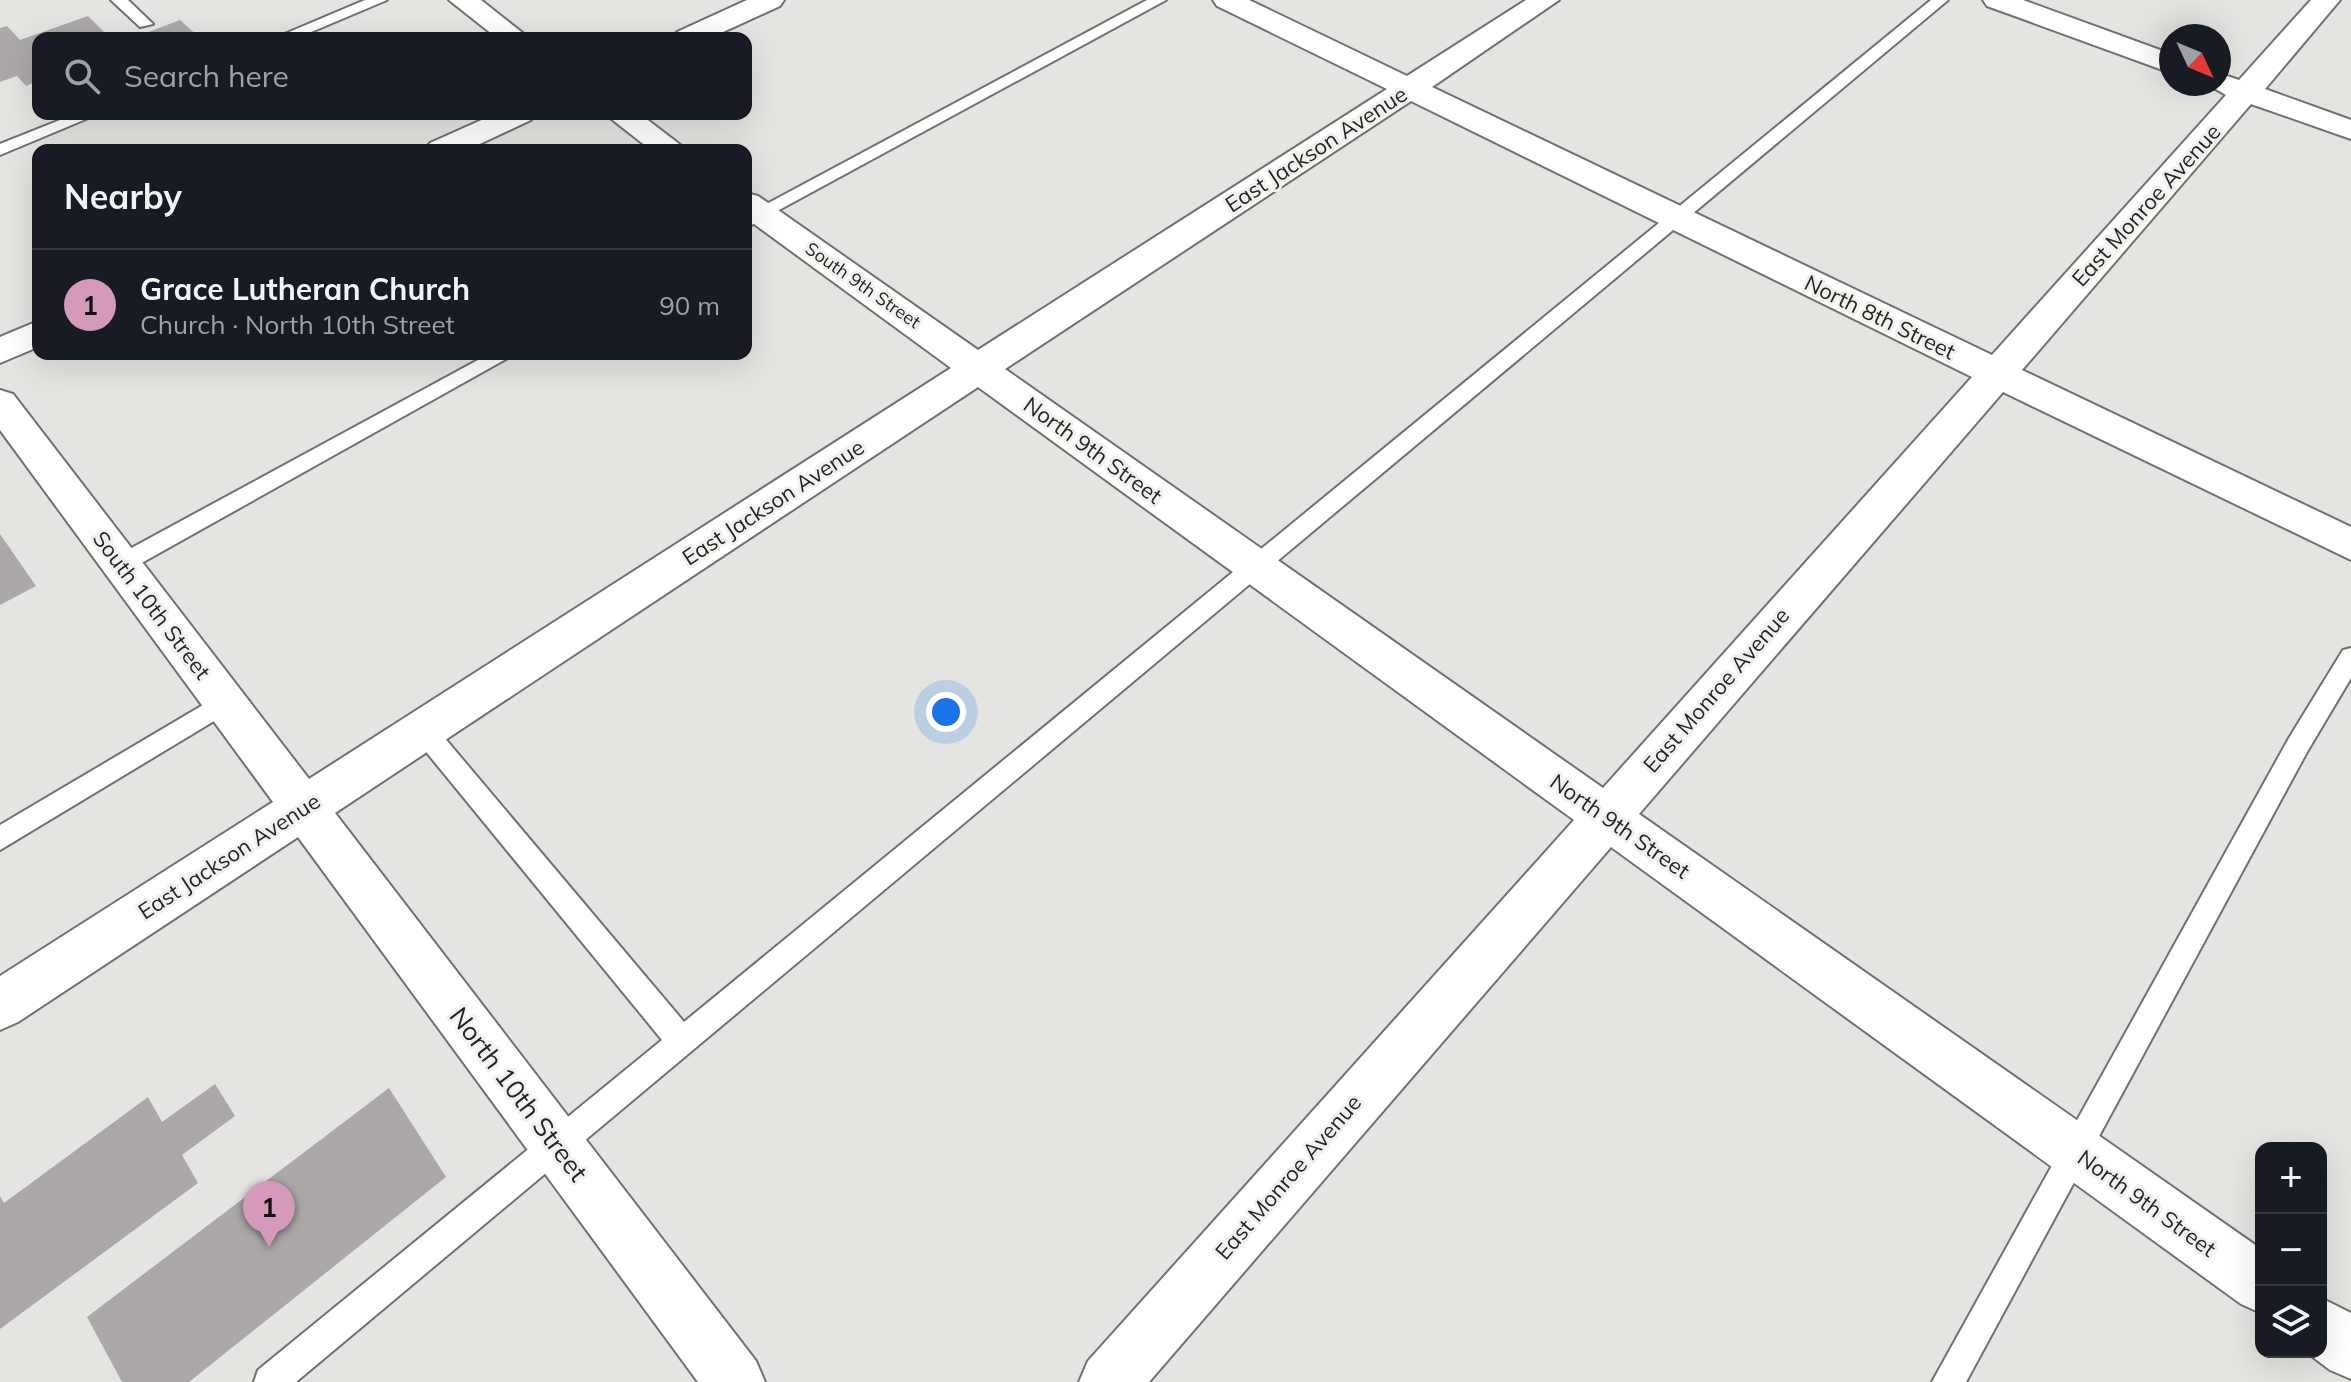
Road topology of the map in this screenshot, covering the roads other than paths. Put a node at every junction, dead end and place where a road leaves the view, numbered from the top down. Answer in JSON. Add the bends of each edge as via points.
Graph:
{"nodes":[{"id":1,"x":119,"y":0,"type":"edge"},
{"id":2,"x":379,"y":0,"type":"edge"},
{"id":3,"x":463,"y":0,"type":"edge"},
{"id":4,"x":770,"y":0,"type":"edge"},
{"id":5,"x":1158,"y":0,"type":"edge"},
{"id":6,"x":1227,"y":0,"type":"edge"},
{"id":7,"x":1545,"y":0,"type":"edge"},
{"id":8,"x":1940,"y":0,"type":"edge"},
{"id":9,"x":1997,"y":0,"type":"edge"},
{"id":10,"x":2326,"y":0,"type":"edge"},
{"id":11,"x":145,"y":24,"type":"dead end"},
{"id":12,"x":298,"y":32,"type":"edge"},
{"id":13,"x":507,"y":32,"type":"edge"},
{"id":14,"x":700,"y":32,"type":"edge"},
{"id":15,"x":2159,"y":60,"type":"edge"},
{"id":16,"x":1410,"y":87,"type":"junction"},
{"id":17,"x":2232,"y":87,"type":"edge"},
{"id":18,"x":75,"y":120,"type":"edge"},
{"id":19,"x":507,"y":120,"type":"edge"},
{"id":20,"x":628,"y":120,"type":"edge"},
{"id":21,"x":2351,"y":130,"type":"edge"},
{"id":22,"x":454,"y":144,"type":"edge"},
{"id":23,"x":662,"y":144,"type":"edge"},
{"id":24,"x":0,"y":150,"type":"edge"},
{"id":25,"x":752,"y":212,"type":"edge"},
{"id":26,"x":752,"y":214,"type":"edge"},
{"id":27,"x":1675,"y":217,"type":"junction"},
{"id":28,"x":32,"y":336,"type":"edge"},
{"id":29,"x":0,"y":351,"type":"edge"},
{"id":30,"x":494,"y":360,"type":"edge"},
{"id":31,"x":979,"y":368,"type":"junction"},
{"id":32,"x":1995,"y":373,"type":"junction"},
{"id":33,"x":0,"y":403,"type":"edge"},
{"id":34,"x":2351,"y":545,"type":"edge"},
{"id":35,"x":121,"y":564,"type":"junction"},
{"id":36,"x":1255,"y":567,"type":"junction"},
{"id":37,"x":2351,"y":657,"type":"edge"},
{"id":38,"x":225,"y":702,"type":"junction"},
{"id":39,"x":423,"y":730,"type":"junction"},
{"id":40,"x":304,"y":807,"type":"junction"},
{"id":41,"x":1605,"y":815,"type":"junction"},
{"id":42,"x":0,"y":839,"type":"edge"},
{"id":43,"x":0,"y":1005,"type":"edge"},
{"id":44,"x":682,"y":1042,"type":"junction"},
{"id":45,"x":557,"y":1144,"type":"junction"},
{"id":46,"x":2075,"y":1151,"type":"junction"},
{"id":47,"x":2255,"y":1280,"type":"edge"},
{"id":48,"x":2327,"y":1331,"type":"edge"},
{"id":49,"x":2351,"y":1349,"type":"edge"},
{"id":50,"x":270,"y":1382,"type":"edge"},
{"id":51,"x":735,"y":1382,"type":"edge"},
{"id":52,"x":1109,"y":1382,"type":"edge"},
{"id":53,"x":1948,"y":1382,"type":"edge"}],
"edges":[{"from":1,"to":11,"type":"lane"},
{"from":2,"to":12,"type":"lane"},
{"from":3,"to":13,"type":"street"},
{"from":4,"to":14,"type":"street"},
{"from":5,"to":25,"type":"lane"},
{"from":6,"to":16,"type":"street","name":"North 8th Street"},
{"from":7,"to":16,"type":"street","name":"East Jackson Avenue"},
{"from":8,"to":27,"type":"lane"},
{"from":9,"to":15,"type":"street"},
{"from":10,"to":17,"type":"street","name":"East Monroe Avenue"},
{"from":16,"to":27,"type":"street","name":"North 8th Street"},
{"from":16,"to":31,"type":"street","name":"East Jackson Avenue"},
{"from":17,"to":21,"type":"street"},
{"from":17,"to":32,"type":"street","name":"East Monroe Avenue"},
{"from":18,"to":24,"type":"lane"},
{"from":19,"to":22,"type":"street"},
{"from":20,"to":23,"type":"street"},
{"from":26,"to":31,"type":"street","name":"South 9th Street"},
{"from":27,"to":32,"type":"street","name":"North 8th Street"},
{"from":27,"to":36,"type":"lane"},
{"from":28,"to":29,"type":"street"},
{"from":30,"to":35,"type":"lane"},
{"from":31,"to":36,"type":"street","name":"North 9th Street"},
{"from":31,"to":39,"type":"street","name":"East Jackson Avenue"},
{"from":32,"to":34,"type":"street","name":"North 8th Street"},
{"from":32,"to":41,"type":"street","name":"East Monroe Avenue"},
{"from":33,"to":35,"type":"street","name":"South 10th Street"},
{"from":35,"to":38,"type":"street","name":"South 10th Street"},
{"from":36,"to":41,"type":"street","name":"North 9th Street"},
{"from":36,"to":44,"type":"lane"},
{"from":37,"to":46,"type":"lane"},
{"from":38,"to":40,"type":"street","name":"South 10th Street"},
{"from":38,"to":42,"type":"lane"},
{"from":39,"to":40,"type":"street","name":"East Jackson Avenue"},
{"from":39,"to":44,"type":"lane"},
{"from":40,"to":43,"type":"street","name":"East Jackson Avenue"},
{"from":40,"to":45,"type":"street","name":"North 10th Street"},
{"from":41,"to":46,"type":"street","name":"North 9th Street"},
{"from":41,"to":52,"type":"street","name":"East Monroe Avenue"},
{"from":44,"to":45,"type":"lane"},
{"from":45,"to":50,"type":"lane"},
{"from":45,"to":51,"type":"street","name":"North 10th Street"},
{"from":46,"to":47,"type":"street","name":"North 9th Street"},
{"from":46,"to":53,"type":"lane"},
{"from":48,"to":49,"type":"street"}]}
